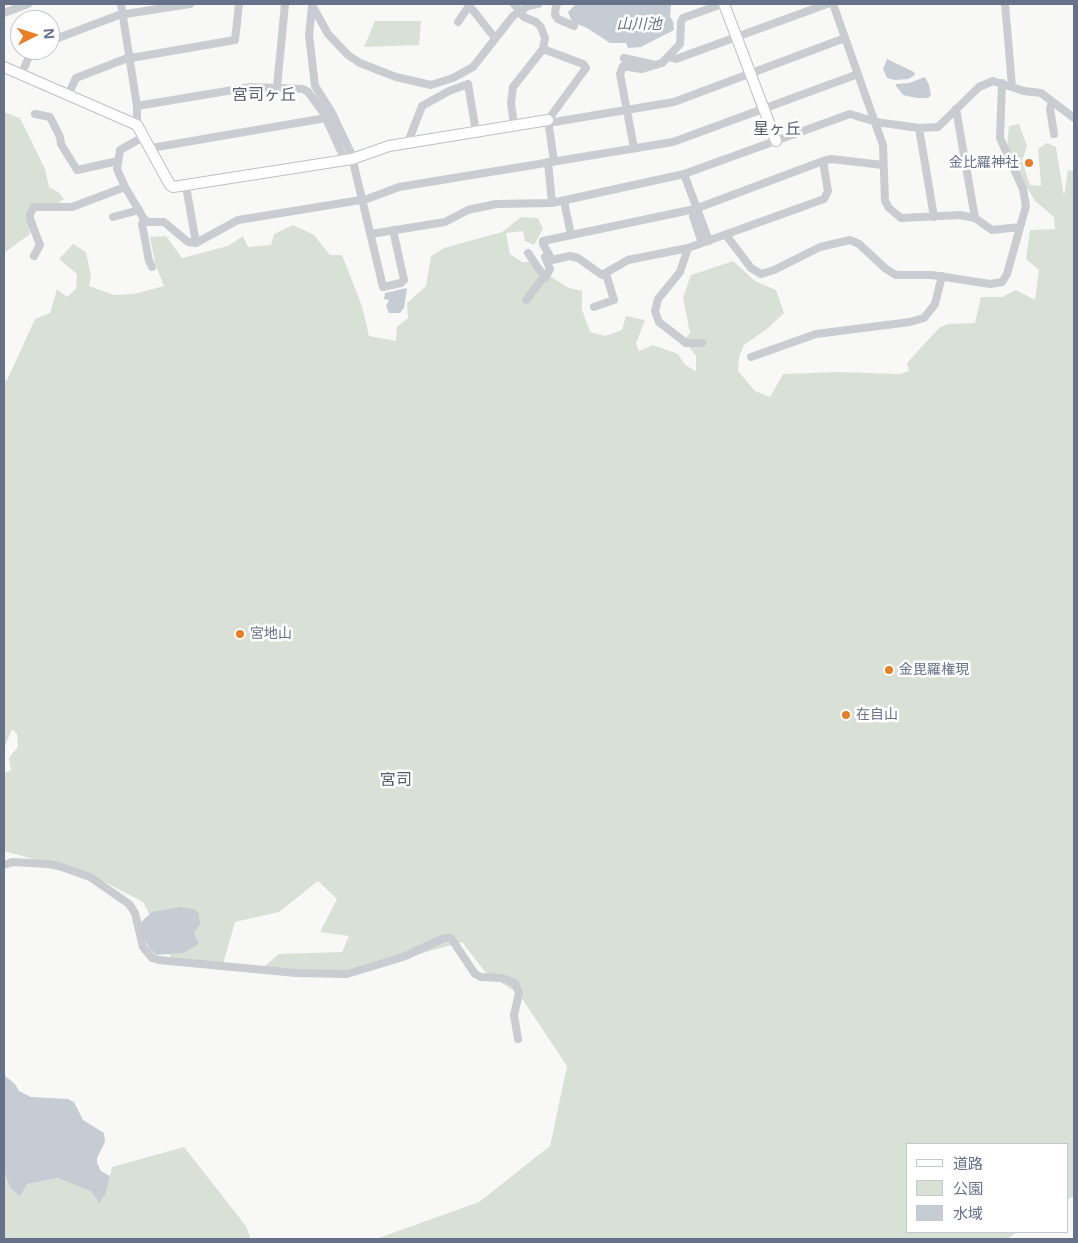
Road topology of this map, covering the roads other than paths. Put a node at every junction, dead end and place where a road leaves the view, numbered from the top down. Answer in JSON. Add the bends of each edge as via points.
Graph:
{"nodes":[{"id":1,"x":28,"y":4,"type":"edge"},
{"id":2,"x":121,"y":4,"type":"edge"},
{"id":3,"x":190,"y":4,"type":"edge"},
{"id":4,"x":239,"y":4,"type":"edge"},
{"id":5,"x":285,"y":4,"type":"edge"},
{"id":6,"x":514,"y":4,"type":"edge"},
{"id":7,"x":538,"y":4,"type":"edge"},
{"id":8,"x":556,"y":4,"type":"edge"},
{"id":9,"x":723,"y":4,"type":"edge"},
{"id":10,"x":827,"y":4,"type":"edge"},
{"id":11,"x":833,"y":4,"type":"edge"},
{"id":12,"x":1004,"y":4,"type":"edge"},
{"id":13,"x":312,"y":5,"type":"edge"},
{"id":14,"x":468,"y":5,"type":"edge"},
{"id":15,"x":519,"y":11,"type":"junction"},
{"id":16,"x":4,"y":13,"type":"edge"},
{"id":17,"x":123,"y":15,"type":"junction"},
{"id":18,"x":458,"y":22,"type":"dead end"},
{"id":19,"x":574,"y":26,"type":"dead end"},
{"id":20,"x":60,"y":37,"type":"edge"},
{"id":21,"x":737,"y":37,"type":"junction"},
{"id":22,"x":495,"y":38,"type":"junction"},
{"id":23,"x":845,"y":38,"type":"junction"},
{"id":24,"x":543,"y":48,"type":"junction"},
{"id":25,"x":669,"y":57,"type":"junction"},
{"id":26,"x":130,"y":58,"type":"junction"},
{"id":27,"x":624,"y":58,"type":"dead end"},
{"id":28,"x":28,"y":60,"type":"edge"},
{"id":29,"x":655,"y":65,"type":"junction"},
{"id":30,"x":4,"y":67,"type":"edge"},
{"id":31,"x":750,"y":73,"type":"junction"},
{"id":32,"x":858,"y":74,"type":"junction"},
{"id":33,"x":21,"y":75,"type":"junction"},
{"id":34,"x":1002,"y":83,"type":"junction"},
{"id":35,"x":1012,"y":86,"type":"junction"},
{"id":36,"x":277,"y":87,"type":"junction"},
{"id":37,"x":68,"y":95,"type":"junction"},
{"id":38,"x":1052,"y":102,"type":"junction"},
{"id":39,"x":137,"y":106,"type":"junction"},
{"id":40,"x":956,"y":108,"type":"junction"},
{"id":41,"x":627,"y":109,"type":"junction"},
{"id":42,"x":764,"y":109,"type":"junction"},
{"id":43,"x":34,"y":114,"type":"dead end"},
{"id":44,"x":326,"y":118,"type":"junction"},
{"id":45,"x":1074,"y":118,"type":"edge"},
{"id":46,"x":548,"y":120,"type":"junction"},
{"id":47,"x":876,"y":122,"type":"junction"},
{"id":48,"x":136,"y":125,"type":"junction"},
{"id":49,"x":514,"y":125,"type":"junction"},
{"id":50,"x":919,"y":128,"type":"junction"},
{"id":51,"x":476,"y":132,"type":"junction"},
{"id":52,"x":1054,"y":134,"type":"dead end"},
{"id":53,"x":145,"y":136,"type":"junction"},
{"id":54,"x":776,"y":141,"type":"junction"},
{"id":55,"x":411,"y":142,"type":"junction"},
{"id":56,"x":150,"y":148,"type":"junction"},
{"id":57,"x":634,"y":148,"type":"junction"},
{"id":58,"x":348,"y":159,"type":"junction"},
{"id":59,"x":118,"y":161,"type":"junction"},
{"id":60,"x":823,"y":161,"type":"junction"},
{"id":61,"x":551,"y":162,"type":"junction"},
{"id":62,"x":884,"y":165,"type":"junction"},
{"id":63,"x":684,"y":174,"type":"junction"},
{"id":64,"x":186,"y":186,"type":"junction"},
{"id":65,"x":125,"y":187,"type":"junction"},
{"id":66,"x":362,"y":199,"type":"junction"},
{"id":67,"x":564,"y":201,"type":"junction"},
{"id":68,"x":552,"y":203,"type":"junction"},
{"id":69,"x":695,"y":209,"type":"junction"},
{"id":70,"x":138,"y":210,"type":"junction"},
{"id":71,"x":113,"y":216,"type":"dead end"},
{"id":72,"x":934,"y":217,"type":"junction"},
{"id":73,"x":975,"y":218,"type":"junction"},
{"id":74,"x":144,"y":219,"type":"junction"},
{"id":75,"x":1020,"y":227,"type":"junction"},
{"id":76,"x":393,"y":230,"type":"junction"},
{"id":77,"x":370,"y":234,"type":"junction"},
{"id":78,"x":571,"y":235,"type":"junction"},
{"id":79,"x":726,"y":235,"type":"junction"},
{"id":80,"x":705,"y":242,"type":"junction"},
{"id":81,"x":196,"y":243,"type":"junction"},
{"id":82,"x":543,"y":244,"type":"junction"},
{"id":83,"x":688,"y":248,"type":"junction"},
{"id":84,"x":528,"y":253,"type":"dead end"},
{"id":85,"x":34,"y":256,"type":"dead end"},
{"id":86,"x":152,"y":267,"type":"dead end"},
{"id":87,"x":606,"y":274,"type":"junction"},
{"id":88,"x":942,"y":276,"type":"junction"},
{"id":89,"x":544,"y":278,"type":"junction"},
{"id":90,"x":526,"y":300,"type":"dead end"},
{"id":91,"x":594,"y":307,"type":"dead end"},
{"id":92,"x":702,"y":343,"type":"dead end"},
{"id":93,"x":751,"y":357,"type":"dead end"},
{"id":94,"x":4,"y":865,"type":"edge"},
{"id":95,"x":518,"y":1039,"type":"dead end"}],
"edges":[{"from":1,"to":16,"type":"street"},
{"from":2,"to":17,"type":"street"},
{"from":3,"to":17,"type":"street"},
{"from":4,"to":26,"type":"street","via":[[235,40]]},
{"from":5,"to":36,"type":"street"},
{"from":6,"to":15,"type":"street"},
{"from":7,"to":15,"type":"street"},
{"from":8,"to":19,"type":"street","via":[[555,15]]},
{"from":9,"to":21,"type":"street"},
{"from":9,"to":25,"type":"street","via":[[683,18],[680,44]]},
{"from":10,"to":21,"type":"street"},
{"from":11,"to":23,"type":"street"},
{"from":12,"to":35,"type":"street"},
{"from":13,"to":22,"type":"street","via":[[328,34],[348,55],[377,70],[422,83],[441,83],[465,72],[473,67]]},
{"from":13,"to":58,"type":"street","via":[[309,35],[315,86],[331,111]]},
{"from":14,"to":18,"type":"street"},
{"from":14,"to":22,"type":"street"},
{"from":15,"to":22,"type":"street"},
{"from":15,"to":24,"type":"street","via":[[541,27],[546,38]]},
{"from":17,"to":20,"type":"street"},
{"from":17,"to":26,"type":"street"},
{"from":21,"to":25,"type":"street","via":[[676,59]]},
{"from":21,"to":31,"type":"street"},
{"from":23,"to":31,"type":"street"},
{"from":23,"to":32,"type":"street"},
{"from":24,"to":46,"type":"street","via":[[584,64],[586,68]]},
{"from":24,"to":49,"type":"street","via":[[513,87]]},
{"from":25,"to":29,"type":"street"},
{"from":26,"to":37,"type":"street","via":[[76,78]]},
{"from":26,"to":39,"type":"street"},
{"from":27,"to":29,"type":"street"},
{"from":28,"to":33,"type":"street"},
{"from":29,"to":41,"type":"street","via":[[642,69],[623,66],[620,74]]},
{"from":30,"to":33,"type":"street"},
{"from":31,"to":41,"type":"street","via":[[674,102]]},
{"from":31,"to":42,"type":"street"},
{"from":32,"to":42,"type":"street"},
{"from":32,"to":47,"type":"street"},
{"from":33,"to":37,"type":"street"},
{"from":34,"to":35,"type":"street"},
{"from":34,"to":40,"type":"street","via":[[985,83]]},
{"from":34,"to":75,"type":"street","via":[[1000,138],[1026,198]]},
{"from":35,"to":38,"type":"street","via":[[1024,92],[1041,93]]},
{"from":36,"to":39,"type":"street","via":[[252,87]]},
{"from":36,"to":44,"type":"street","via":[[308,92]]},
{"from":37,"to":48,"type":"street"},
{"from":38,"to":45,"type":"street"},
{"from":38,"to":52,"type":"street"},
{"from":39,"to":48,"type":"street"},
{"from":40,"to":50,"type":"street","via":[[938,127]]},
{"from":40,"to":73,"type":"street"},
{"from":41,"to":46,"type":"street","via":[[554,122]]},
{"from":41,"to":57,"type":"street"},
{"from":42,"to":54,"type":"street"},
{"from":42,"to":57,"type":"street","via":[[682,140]]},
{"from":43,"to":59,"type":"street","via":[[50,117],[77,170]]},
{"from":44,"to":56,"type":"street"},
{"from":44,"to":58,"type":"street"},
{"from":46,"to":49,"type":"street"},
{"from":46,"to":61,"type":"street"},
{"from":47,"to":50,"type":"street"},
{"from":47,"to":54,"type":"street","via":[[850,114]]},
{"from":47,"to":62,"type":"street","via":[[883,145]]},
{"from":48,"to":53,"type":"street"},
{"from":49,"to":51,"type":"street"},
{"from":50,"to":72,"type":"street"},
{"from":51,"to":55,"type":"street"},
{"from":51,"to":55,"type":"street","via":[[468,84],[422,106]]},
{"from":53,"to":56,"type":"street"},
{"from":53,"to":59,"type":"street","via":[[120,150]]},
{"from":54,"to":63,"type":"street"},
{"from":55,"to":58,"type":"street"},
{"from":56,"to":64,"type":"street","via":[[170,185]]},
{"from":57,"to":61,"type":"street"},
{"from":58,"to":64,"type":"street"},
{"from":58,"to":66,"type":"street"},
{"from":59,"to":65,"type":"street","via":[[117,169]]},
{"from":60,"to":62,"type":"street","via":[[831,159]]},
{"from":60,"to":69,"type":"street"},
{"from":60,"to":79,"type":"street","via":[[828,191],[824,199]]},
{"from":61,"to":66,"type":"street","via":[[399,187]]},
{"from":61,"to":68,"type":"street"},
{"from":62,"to":72,"type":"street","via":[[885,201],[894,214],[908,219]]},
{"from":63,"to":67,"type":"street"},
{"from":63,"to":69,"type":"street"},
{"from":64,"to":81,"type":"street"},
{"from":65,"to":70,"type":"street"},
{"from":65,"to":85,"type":"street","via":[[72,207],[34,207],[30,219],[40,245]]},
{"from":66,"to":77,"type":"street"},
{"from":66,"to":81,"type":"street","via":[[238,220]]},
{"from":67,"to":68,"type":"street"},
{"from":67,"to":78,"type":"street"},
{"from":68,"to":76,"type":"street","via":[[496,204],[468,210],[445,222]]},
{"from":69,"to":78,"type":"street"},
{"from":69,"to":80,"type":"street","via":[[693,216]]},
{"from":70,"to":71,"type":"street"},
{"from":70,"to":74,"type":"street"},
{"from":72,"to":73,"type":"street","via":[[960,215]]},
{"from":73,"to":75,"type":"street","via":[[992,230]]},
{"from":74,"to":81,"type":"street","via":[[164,222],[188,242]]},
{"from":74,"to":86,"type":"street","via":[[142,224]]},
{"from":75,"to":88,"type":"street","via":[[1002,282],[990,284]]},
{"from":76,"to":77,"type":"street"},
{"from":76,"to":77,"type":"street","via":[[404,280],[383,287]]},
{"from":78,"to":82,"type":"street","via":[[543,241]]},
{"from":79,"to":80,"type":"street"},
{"from":79,"to":88,"type":"street","via":[[751,268],[762,274],[820,247],[850,240],[896,275]]},
{"from":80,"to":83,"type":"street"},
{"from":82,"to":87,"type":"street","via":[[552,260],[570,256],[578,258],[598,274]]},
{"from":82,"to":89,"type":"street","via":[[539,246],[550,269]]},
{"from":83,"to":87,"type":"street","via":[[628,260]]},
{"from":83,"to":92,"type":"street","via":[[680,272],[658,299],[655,311],[659,322],[686,343]]},
{"from":84,"to":89,"type":"street"},
{"from":87,"to":91,"type":"street","via":[[614,300]]},
{"from":88,"to":93,"type":"street","via":[[933,311],[924,318],[821,332]]},
{"from":89,"to":90,"type":"street"},
{"from":94,"to":95,"type":"street","via":[[12,862],[48,864],[90,877],[129,904],[135,913],[144,946],[152,958],[159,960],[296,973],[347,974],[451,938],[475,974],[509,980],[517,988],[519,998],[514,1015]]}]}
